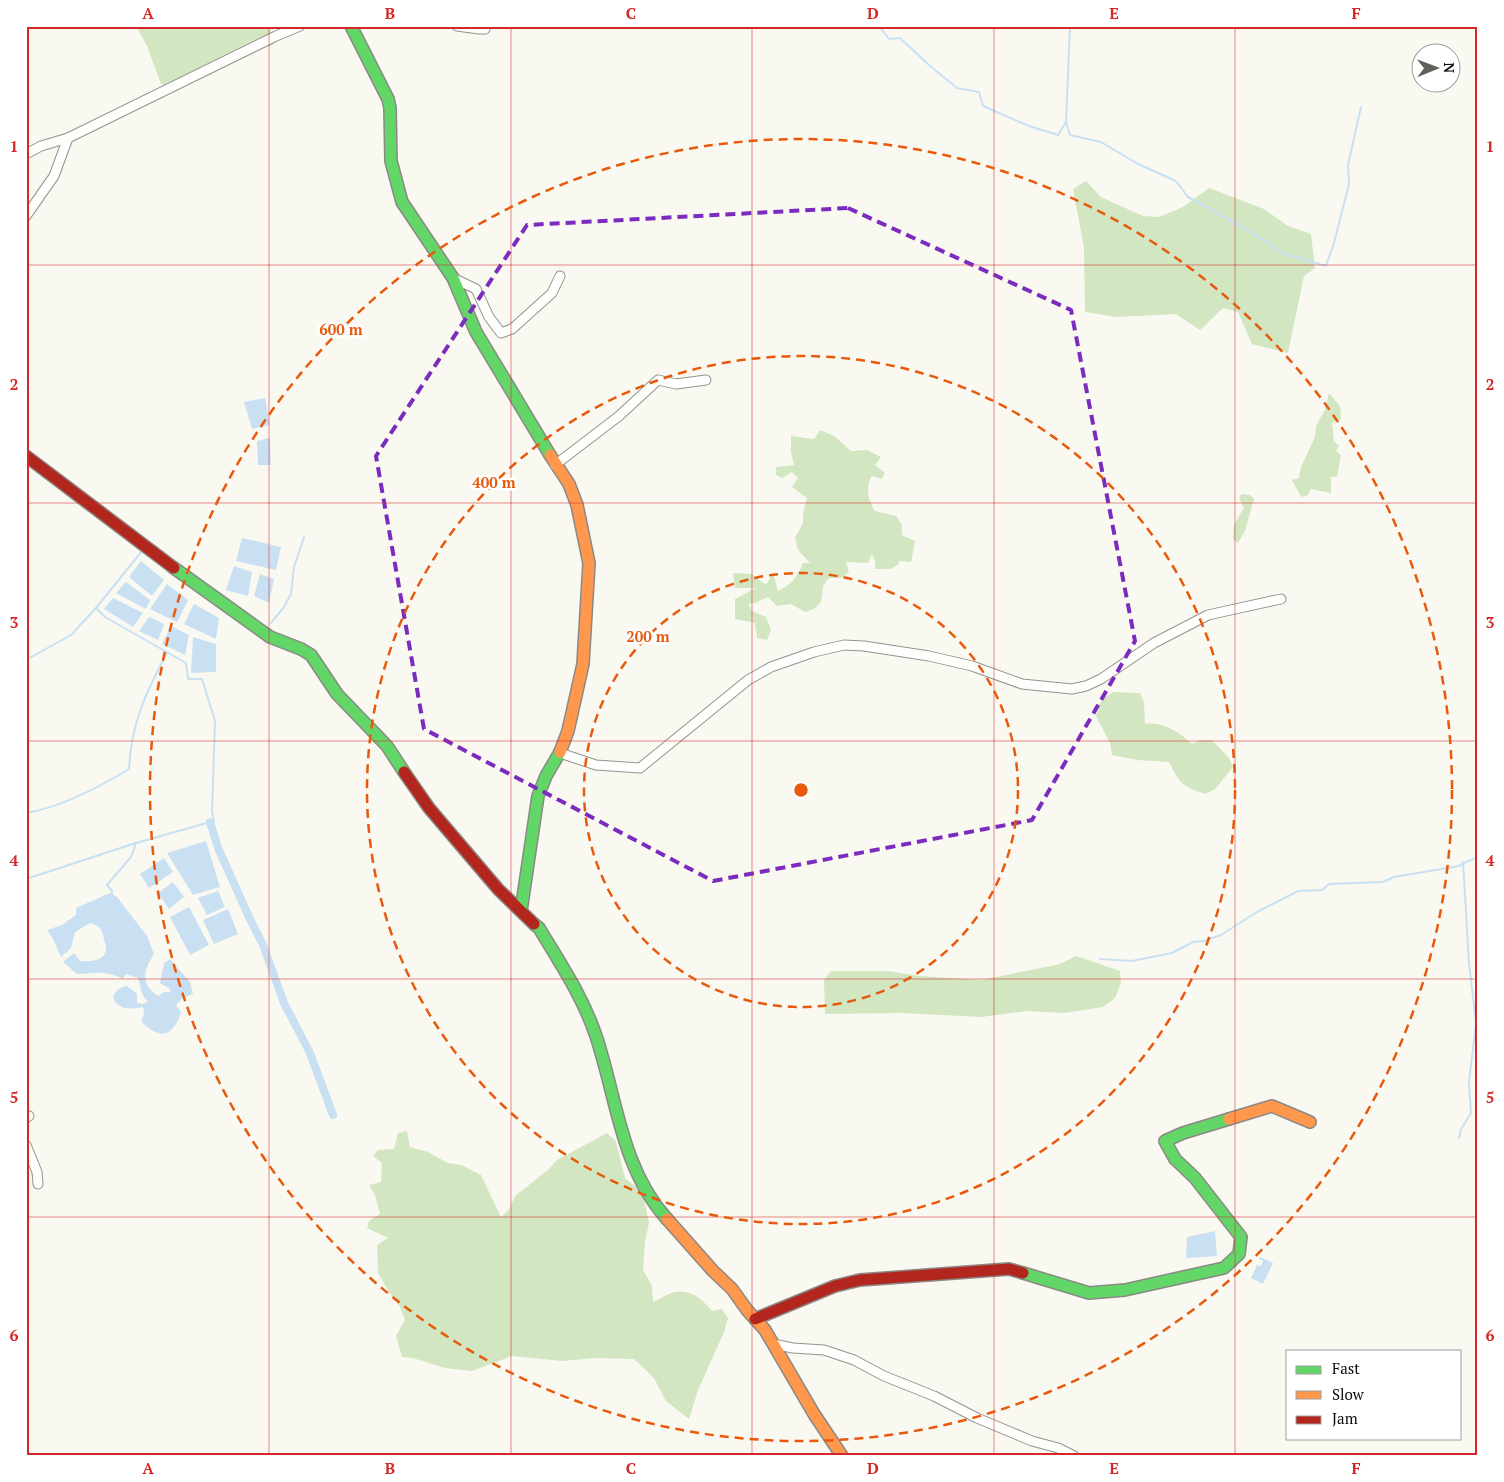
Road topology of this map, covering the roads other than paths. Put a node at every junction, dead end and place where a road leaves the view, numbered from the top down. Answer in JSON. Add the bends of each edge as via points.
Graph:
{"nodes":[{"id":1,"x":300,"y":26,"type":"edge"},
{"id":2,"x":351,"y":26,"type":"edge"},
{"id":3,"x":457,"y":26,"type":"edge"},
{"id":4,"x":486,"y":26,"type":"edge"},
{"id":5,"x":68,"y":138,"type":"junction"},
{"id":6,"x":26,"y":154,"type":"edge"},
{"id":7,"x":26,"y":216,"type":"edge"},
{"id":8,"x":560,"y":276,"type":"dead end"},
{"id":9,"x":452,"y":278,"type":"junction"},
{"id":10,"x":706,"y":380,"type":"dead end"},
{"id":11,"x":26,"y":456,"type":"edge"},
{"id":12,"x":555,"y":465,"type":"junction"},
{"id":13,"x":1281,"y":599,"type":"dead end"},
{"id":14,"x":560,"y":753,"type":"junction"},
{"id":15,"x":521,"y":911,"type":"junction"},
{"id":16,"x":1310,"y":1122,"type":"dead end"},
{"id":17,"x":26,"y":1146,"type":"edge"},
{"id":18,"x":38,"y":1184,"type":"dead end"},
{"id":19,"x":755,"y":1319,"type":"junction"},
{"id":20,"x":773,"y":1344,"type":"junction"},
{"id":21,"x":842,"y":1456,"type":"edge"},
{"id":22,"x":1074,"y":1456,"type":"edge"}],
"edges":[{"from":1,"to":5,"type":"street"},
{"from":2,"to":9,"type":"street","via":[[388,99],[391,160],[402,202]]},
{"from":3,"to":4,"type":"street","via":[[479,30]]},
{"from":5,"to":6,"type":"street"},
{"from":5,"to":7,"type":"street","via":[[54,176]]},
{"from":8,"to":9,"type":"street","via":[[552,293],[512,330],[500,333],[476,289]]},
{"from":9,"to":12,"type":"street","via":[[476,332]]},
{"from":10,"to":12,"type":"street","via":[[676,384],[658,380],[619,416]]},
{"from":11,"to":15,"type":"street","via":[[270,637],[311,655],[337,694],[387,746],[429,808]]},
{"from":12,"to":14,"type":"street","via":[[569,484],[577,505],[589,563],[583,664]]},
{"from":13,"to":14,"type":"street","via":[[1208,615],[1154,643],[1101,678],[1072,689],[1022,684],[972,666],[929,656],[844,645],[795,658],[748,680],[640,768],[596,765]]},
{"from":14,"to":15,"type":"street","via":[[538,796]]},
{"from":15,"to":19,"type":"street","via":[[539,928],[585,1009],[596,1036],[621,1131],[645,1191]]},
{"from":16,"to":19,"type":"street","via":[[1272,1106],[1165,1141],[1175,1159],[1195,1178],[1241,1237],[1239,1254],[1224,1268],[1124,1290],[1089,1293],[1009,1269],[860,1280],[827,1288]]},
{"from":17,"to":18,"type":"street","via":[[37,1172]]},
{"from":19,"to":20,"type":"street"},
{"from":20,"to":21,"type":"street"},
{"from":20,"to":22,"type":"street","via":[[824,1350],[854,1360],[977,1418]]}]}
